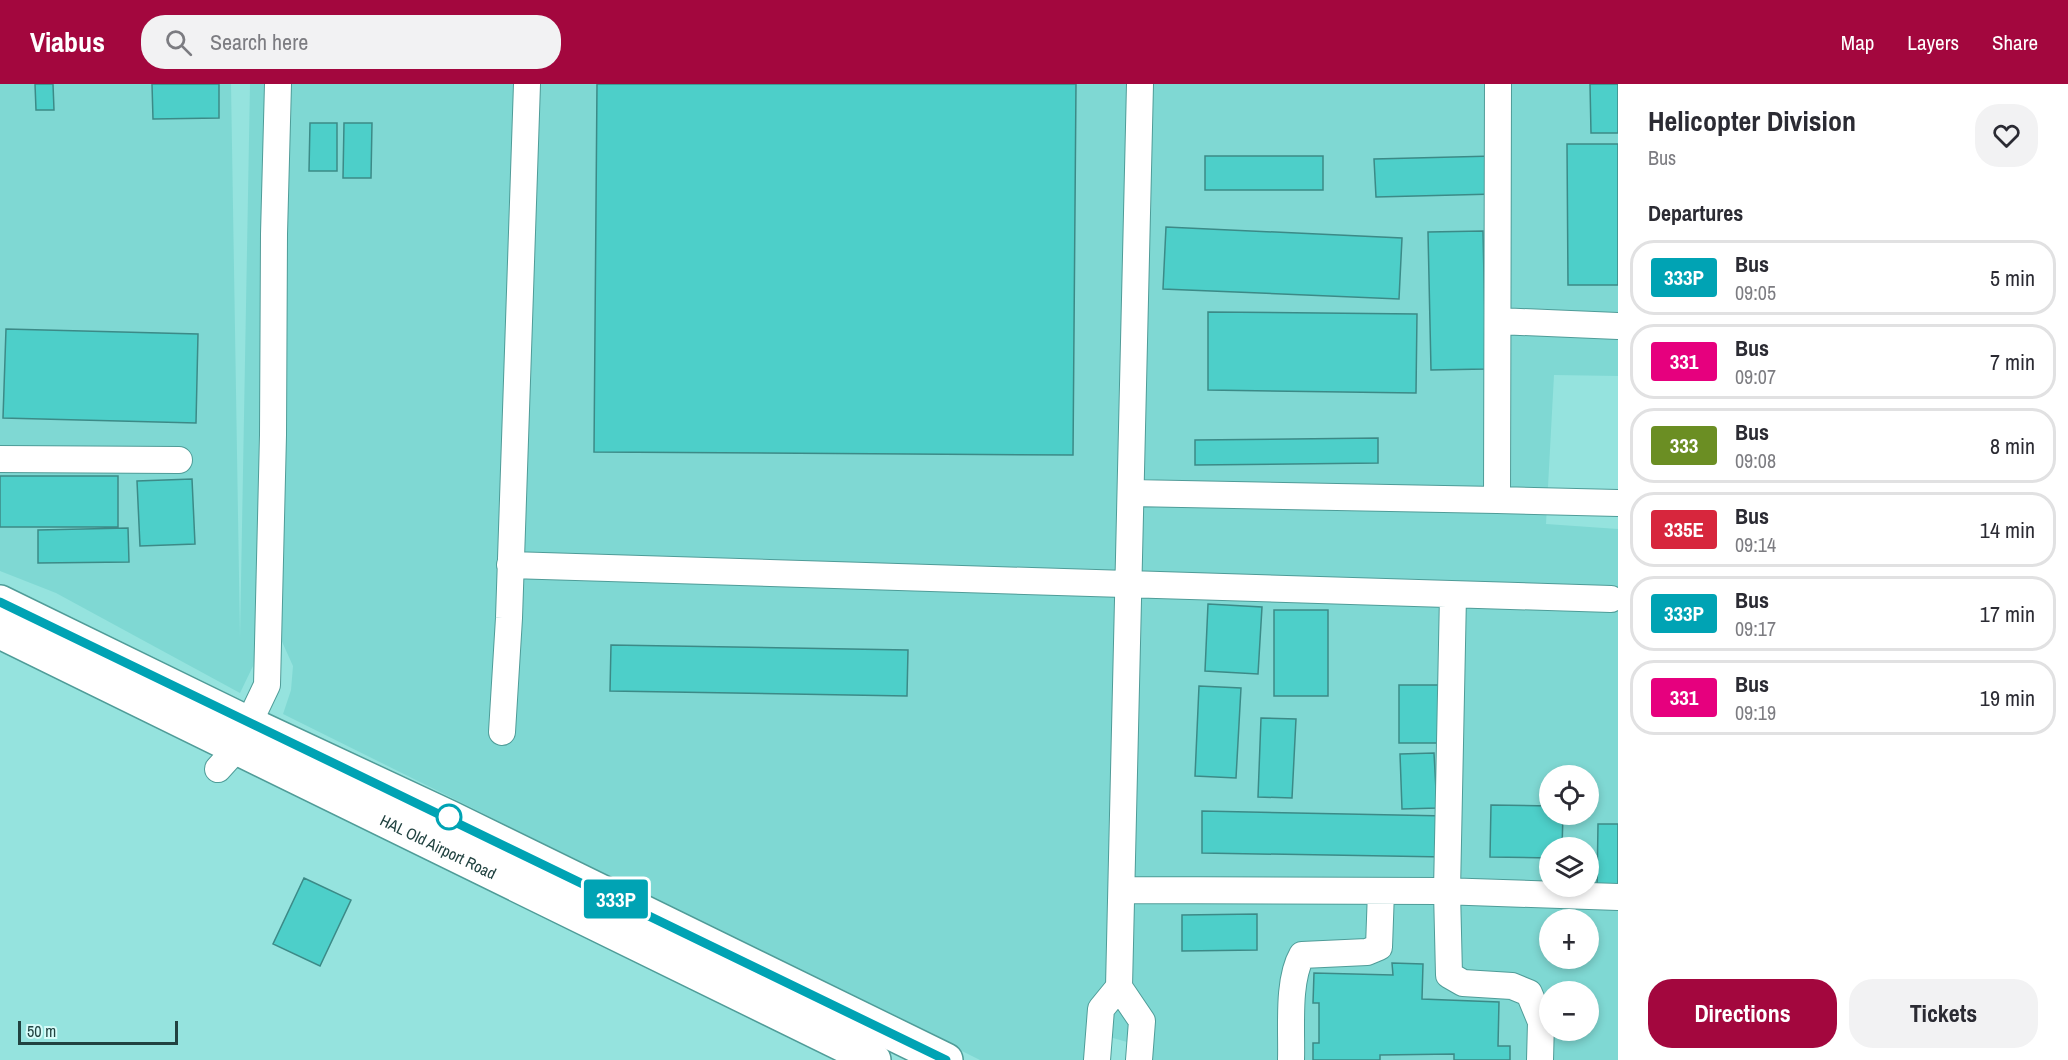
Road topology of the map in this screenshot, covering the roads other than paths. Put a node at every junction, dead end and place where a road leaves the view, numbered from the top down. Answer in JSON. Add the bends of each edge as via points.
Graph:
{"nodes":[{"id":1,"x":278,"y":84,"type":"edge"},
{"id":2,"x":527,"y":84,"type":"edge"},
{"id":3,"x":1140,"y":84,"type":"edge"},
{"id":4,"x":1498,"y":84,"type":"edge"},
{"id":5,"x":1498,"y":321,"type":"junction"},
{"id":6,"x":1618,"y":326,"type":"edge"},
{"id":7,"x":0,"y":459,"type":"edge"},
{"id":8,"x":179,"y":460,"type":"dead end"},
{"id":9,"x":1131,"y":494,"type":"junction"},
{"id":10,"x":1497,"y":500,"type":"junction"},
{"id":11,"x":1618,"y":503,"type":"edge"},
{"id":12,"x":510,"y":565,"type":"junction"},
{"id":13,"x":1129,"y":585,"type":"junction"},
{"id":14,"x":1453,"y":595,"type":"junction"},
{"id":15,"x":1611,"y":599,"type":"dead end"},
{"id":16,"x":0,"y":602,"type":"edge"},
{"id":17,"x":0,"y":632,"type":"edge"},
{"id":18,"x":502,"y":732,"type":"dead end"},
{"id":19,"x":235,"y":747,"type":"junction"},
{"id":20,"x":1122,"y":890,"type":"junction"},
{"id":21,"x":1381,"y":891,"type":"junction"},
{"id":22,"x":1447,"y":891,"type":"junction"},
{"id":23,"x":1618,"y":897,"type":"edge"},
{"id":24,"x":1119,"y":987,"type":"junction"},
{"id":25,"x":874,"y":1060,"type":"edge"},
{"id":26,"x":946,"y":1060,"type":"edge"},
{"id":27,"x":1097,"y":1060,"type":"edge"},
{"id":28,"x":1139,"y":1060,"type":"edge"},
{"id":29,"x":1291,"y":1060,"type":"edge"},
{"id":30,"x":1540,"y":1060,"type":"edge"}],
"edges":[{"from":1,"to":19,"type":"lane","via":[[267,685]]},
{"from":2,"to":12,"type":"lane"},
{"from":3,"to":9,"type":"lane"},
{"from":4,"to":5,"type":"lane"},
{"from":5,"to":6,"type":"lane"},
{"from":5,"to":10,"type":"lane"},
{"from":7,"to":8,"type":"lane"},
{"from":9,"to":10,"type":"lane"},
{"from":9,"to":13,"type":"lane"},
{"from":10,"to":11,"type":"lane"},
{"from":12,"to":13,"type":"lane"},
{"from":12,"to":18,"type":"lane"},
{"from":13,"to":14,"type":"lane"},
{"from":13,"to":20,"type":"lane"},
{"from":14,"to":15,"type":"lane"},
{"from":14,"to":22,"type":"lane"},
{"from":16,"to":19,"type":"main road","name":"HAL Old Airport Road"},
{"from":17,"to":19,"type":"main road","name":"HAL Old Airport Road"},
{"from":19,"to":25,"type":"main road","name":"HAL Old Airport Road"},
{"from":19,"to":26,"type":"main road","name":"HAL Old Airport Road","via":[[449,817]]},
{"from":20,"to":21,"type":"lane"},
{"from":20,"to":24,"type":"lane"},
{"from":21,"to":22,"type":"lane"},
{"from":21,"to":29,"type":"lane","via":[[1379,947],[1367,952],[1302,955],[1296,964]]},
{"from":22,"to":23,"type":"lane"},
{"from":22,"to":30,"type":"lane","via":[[1449,975],[1463,983],[1512,986],[1529,993],[1541,1023]]},
{"from":24,"to":27,"type":"lane","via":[[1101,1009]]},
{"from":24,"to":28,"type":"lane","via":[[1142,1021]]}]}
